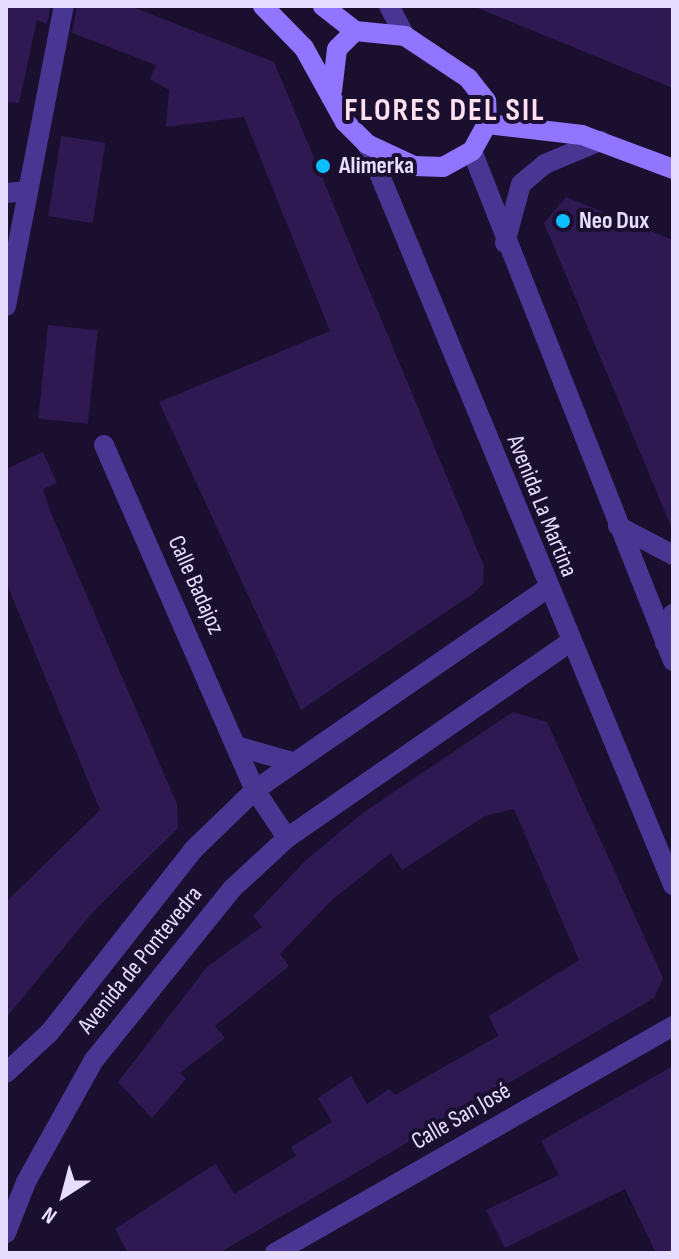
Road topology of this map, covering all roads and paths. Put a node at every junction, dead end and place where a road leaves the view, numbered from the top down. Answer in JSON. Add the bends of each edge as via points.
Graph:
{"nodes":[{"id":1,"x":64,"y":6,"type":"edge"},
{"id":2,"x":263,"y":6,"type":"edge"},
{"id":3,"x":325,"y":6,"type":"edge"},
{"id":4,"x":389,"y":6,"type":"edge"},
{"id":5,"x":355,"y":31,"type":"junction"},
{"id":6,"x":405,"y":36,"type":"junction"},
{"id":7,"x":333,"y":99,"type":"junction"},
{"id":8,"x":487,"y":124,"type":"junction"},
{"id":9,"x":600,"y":141,"type":"junction"},
{"id":10,"x":367,"y":144,"type":"junction"},
{"id":11,"x":472,"y":151,"type":"junction"},
{"id":12,"x":673,"y":169,"type":"edge"},
{"id":13,"x":28,"y":191,"type":"junction"},
{"id":14,"x":6,"y":193,"type":"edge"},
{"id":15,"x":505,"y":247,"type":"junction"},
{"id":16,"x":6,"y":306,"type":"edge"},
{"id":17,"x":104,"y":445,"type":"dead end"},
{"id":18,"x":618,"y":526,"type":"junction"},
{"id":19,"x":673,"y":555,"type":"edge"},
{"id":20,"x":546,"y":589,"type":"junction"},
{"id":21,"x":673,"y":614,"type":"edge"},
{"id":22,"x":570,"y":642,"type":"junction"},
{"id":23,"x":669,"y":652,"type":"edge"},
{"id":24,"x":240,"y":747,"type":"junction"},
{"id":25,"x":292,"y":762,"type":"junction"},
{"id":26,"x":255,"y":790,"type":"junction"},
{"id":27,"x":287,"y":838,"type":"junction"},
{"id":28,"x":673,"y":885,"type":"edge"},
{"id":29,"x":673,"y":1026,"type":"edge"},
{"id":30,"x":6,"y":1073,"type":"edge"},
{"id":31,"x":8,"y":1223,"type":"edge"},
{"id":32,"x":275,"y":1253,"type":"edge"}],
"edges":[{"from":1,"to":13,"type":"street"},
{"from":2,"to":7,"type":"main road","via":[[304,48]]},
{"from":3,"to":5,"type":"main road"},
{"from":4,"to":6,"type":"street"},
{"from":5,"to":6,"type":"main road"},
{"from":5,"to":7,"type":"main road","via":[[337,49]]},
{"from":6,"to":8,"type":"main road","via":[[468,78],[486,101]]},
{"from":7,"to":10,"type":"main road"},
{"from":8,"to":9,"type":"main road"},
{"from":8,"to":11,"type":"main road"},
{"from":9,"to":12,"type":"main road"},
{"from":9,"to":15,"type":"street","via":[[545,164],[521,184]]},
{"from":10,"to":11,"type":"main road","via":[[414,166],[443,167]]},
{"from":10,"to":20,"type":"street","name":"Avenida La Martina"},
{"from":11,"to":15,"type":"street"},
{"from":13,"to":14,"type":"street"},
{"from":13,"to":16,"type":"street"},
{"from":15,"to":18,"type":"street"},
{"from":17,"to":24,"type":"street","name":"Calle Badajoz"},
{"from":18,"to":19,"type":"street"},
{"from":18,"to":23,"type":"street"},
{"from":20,"to":22,"type":"street","name":"Avenida La Martina"},
{"from":20,"to":25,"type":"street","name":"Avenida de Pontevedra"},
{"from":21,"to":23,"type":"street"},
{"from":22,"to":27,"type":"street","name":"Avenida de Pontevedra"},
{"from":22,"to":28,"type":"street","name":"Avenida La Martina"},
{"from":24,"to":25,"type":"street"},
{"from":24,"to":26,"type":"street","name":"Calle Badajoz"},
{"from":25,"to":26,"type":"street","name":"Avenida de Pontevedra"},
{"from":26,"to":27,"type":"street"},
{"from":26,"to":30,"type":"street","name":"Avenida de Pontevedra","via":[[194,849],[50,1032]]},
{"from":27,"to":31,"type":"street","name":"Avenida de Pontevedra","via":[[162,967],[94,1060]]},
{"from":29,"to":32,"type":"street","name":"Calle San José"}]}
